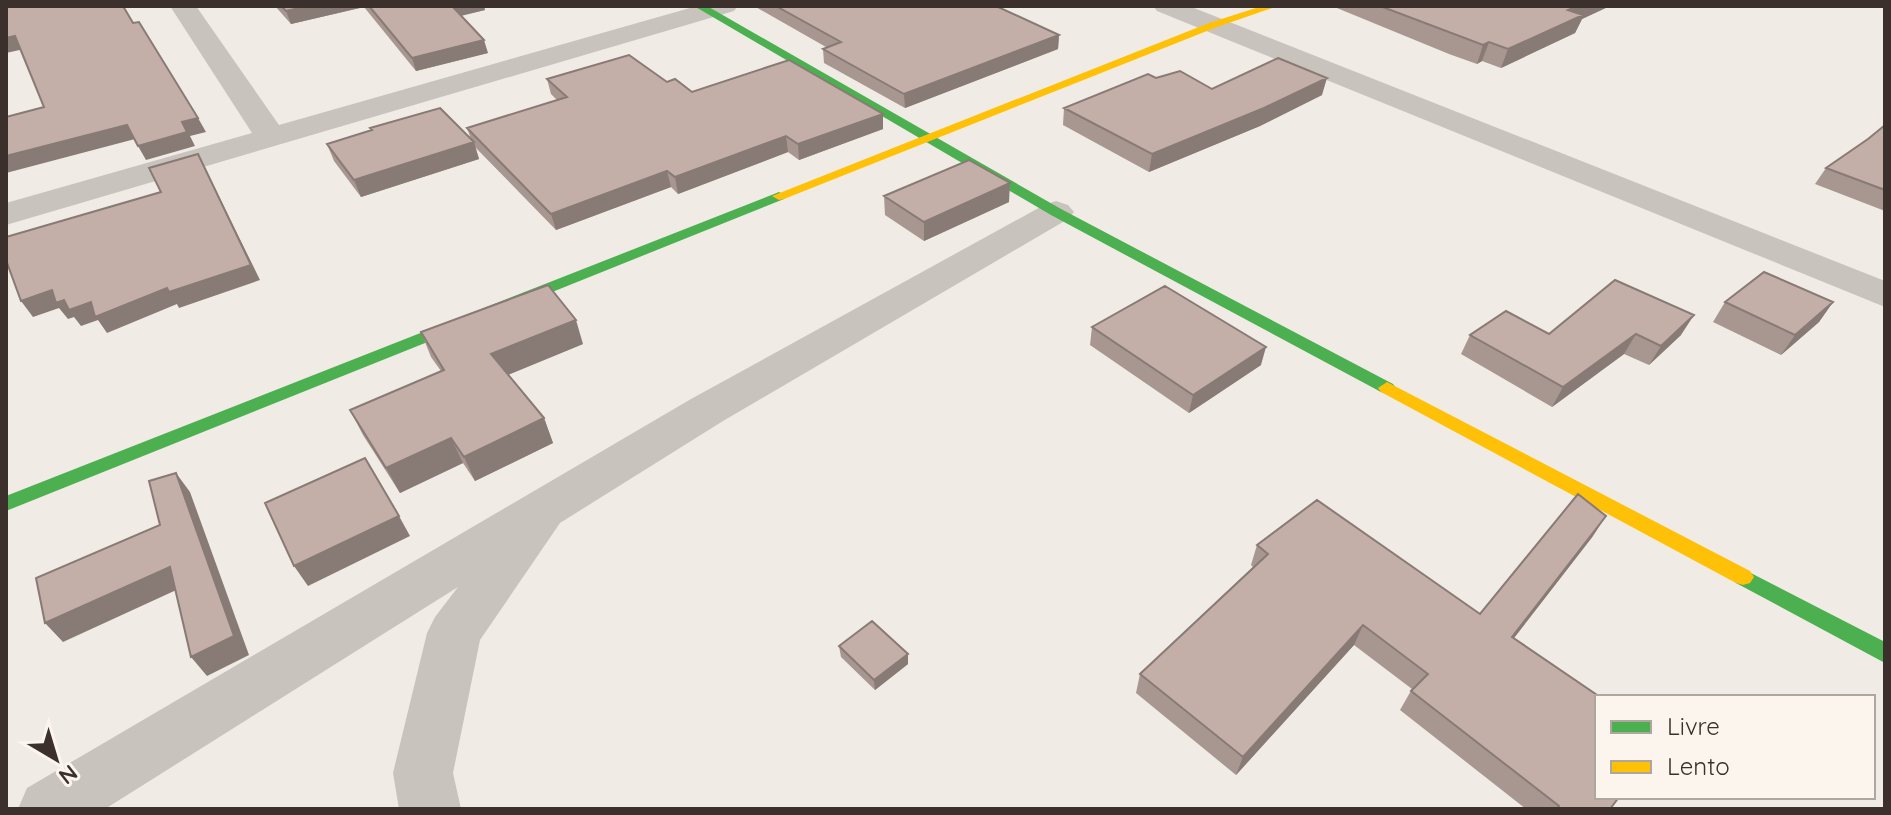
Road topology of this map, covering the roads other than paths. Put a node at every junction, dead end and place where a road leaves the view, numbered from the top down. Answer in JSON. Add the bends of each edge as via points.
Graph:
{"nodes":[{"id":1,"x":183,"y":6,"type":"edge"},
{"id":2,"x":1166,"y":6,"type":"edge"},
{"id":3,"x":1273,"y":6,"type":"edge"},
{"id":4,"x":710,"y":8,"type":"edge"},
{"id":5,"x":1213,"y":25,"type":"junction"},
{"id":6,"x":929,"y":136,"type":"junction"},
{"id":7,"x":271,"y":137,"type":"junction"},
{"id":8,"x":1056,"y":212,"type":"junction"},
{"id":9,"x":6,"y":214,"type":"edge"},
{"id":10,"x":1885,"y":295,"type":"edge"},
{"id":11,"x":6,"y":504,"type":"edge"},
{"id":12,"x":548,"y":506,"type":"junction"},
{"id":13,"x":1885,"y":653,"type":"edge"},
{"id":14,"x":49,"y":809,"type":"edge"},
{"id":15,"x":430,"y":809,"type":"edge"}],
"edges":[{"from":1,"to":7,"type":"street"},
{"from":2,"to":5,"type":"street"},
{"from":3,"to":5,"type":"street"},
{"from":4,"to":6,"type":"street"},
{"from":4,"to":7,"type":"street"},
{"from":5,"to":6,"type":"street"},
{"from":5,"to":10,"type":"street"},
{"from":6,"to":8,"type":"street"},
{"from":6,"to":11,"type":"street"},
{"from":7,"to":9,"type":"street"},
{"from":8,"to":12,"type":"street"},
{"from":8,"to":13,"type":"street"},
{"from":12,"to":14,"type":"street"},
{"from":12,"to":15,"type":"street","via":[[454,633],[423,773]]}]}
